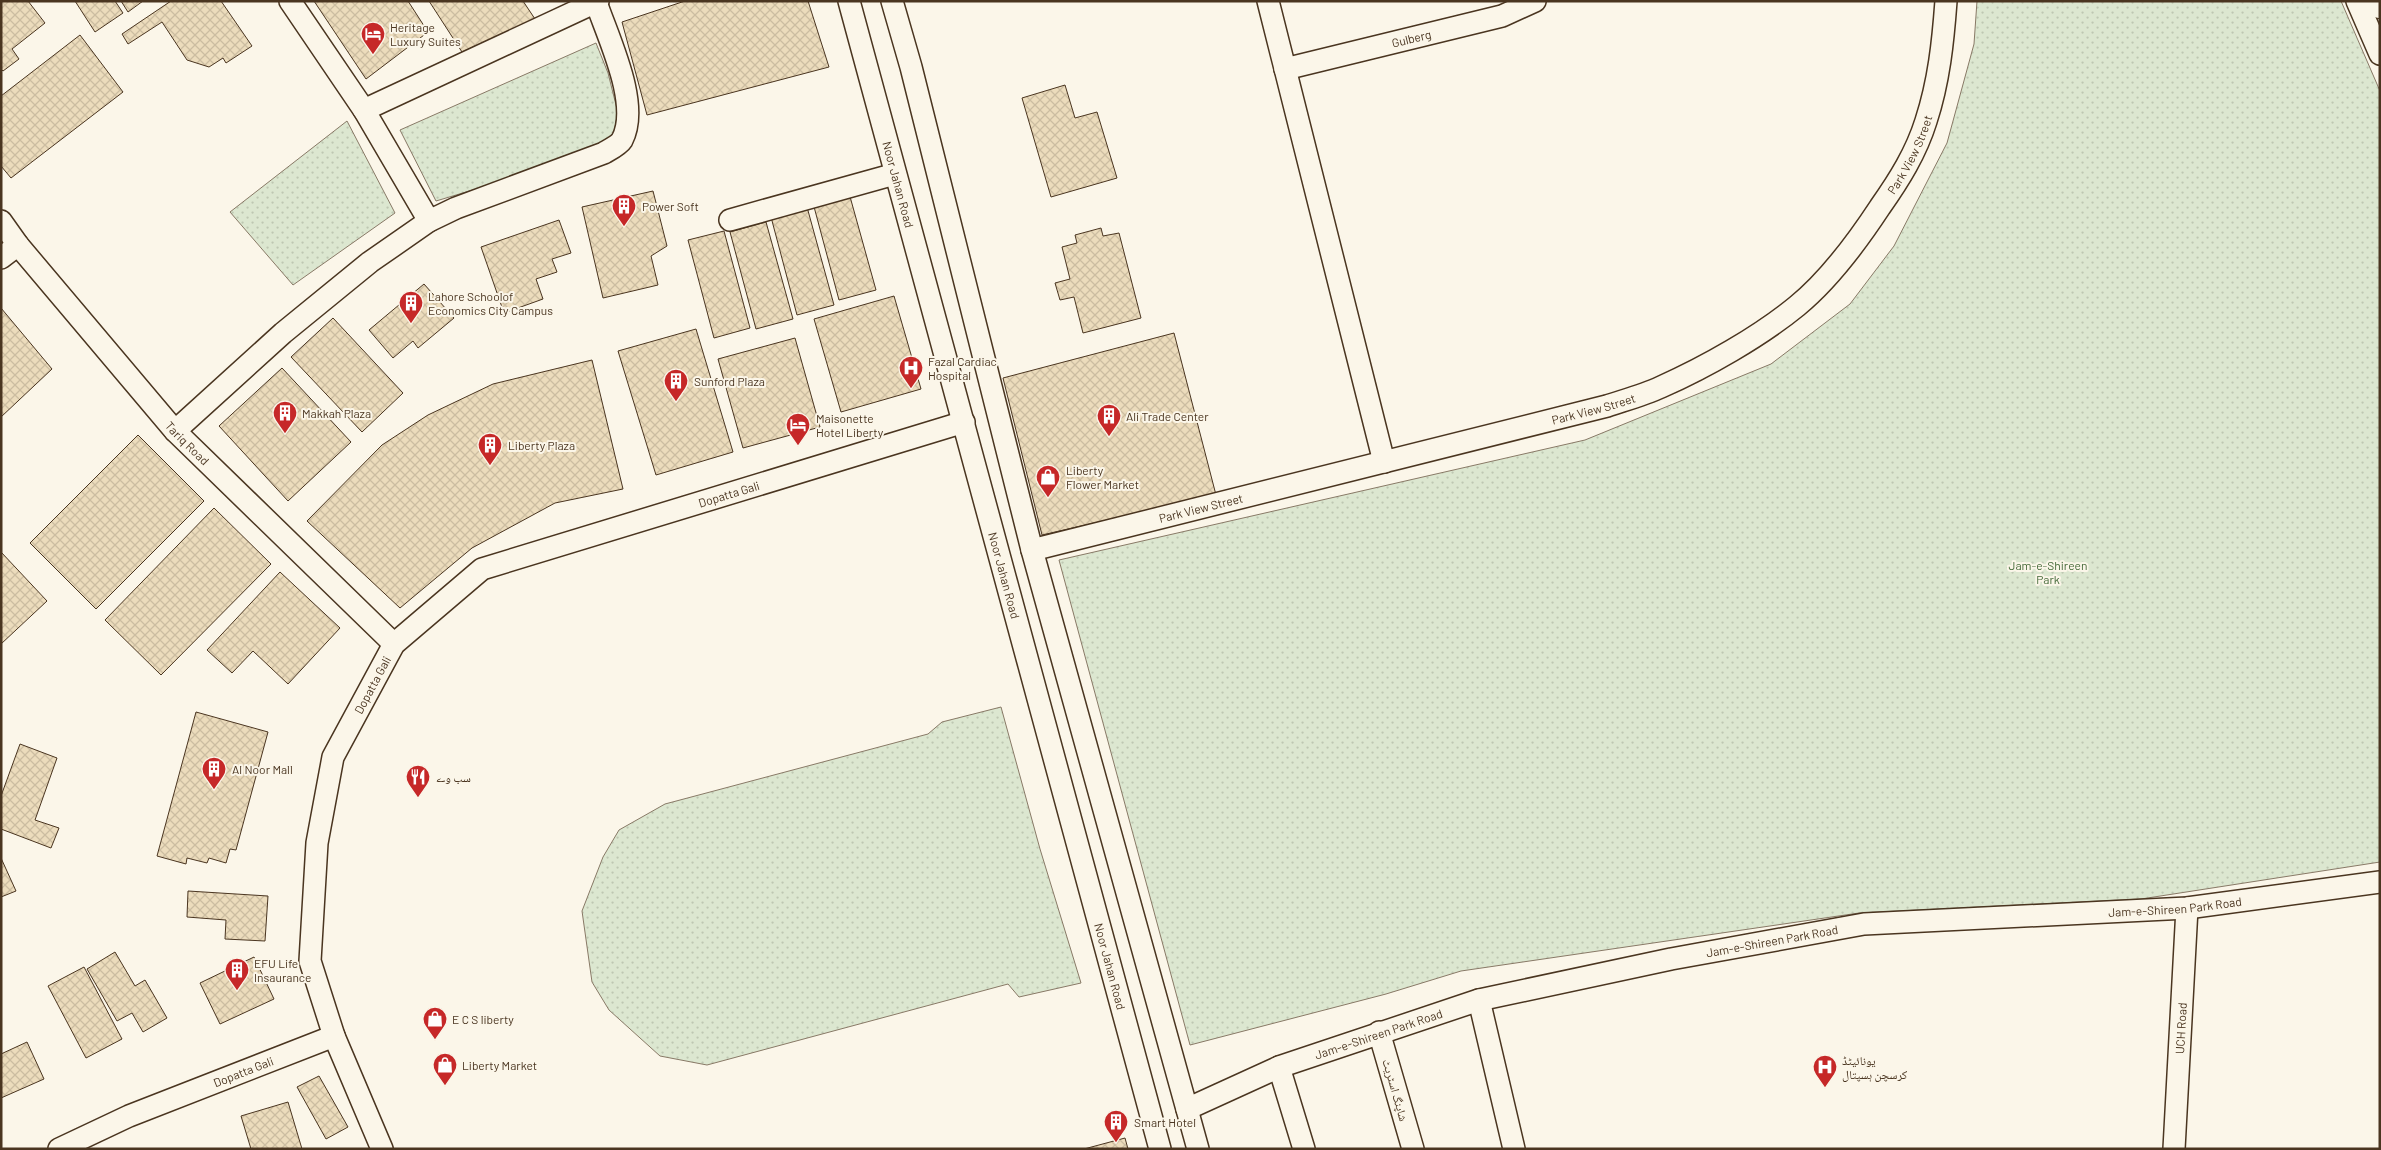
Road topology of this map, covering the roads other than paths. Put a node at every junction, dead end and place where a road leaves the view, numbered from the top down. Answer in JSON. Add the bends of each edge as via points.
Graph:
{"nodes":[{"id":1,"x":290,"y":1,"type":"edge"},
{"id":2,"x":849,"y":1,"type":"edge"},
{"id":3,"x":892,"y":1,"type":"edge"},
{"id":4,"x":1268,"y":1,"type":"edge"},
{"id":5,"x":1535,"y":1,"type":"edge"},
{"id":6,"x":1946,"y":1,"type":"edge"},
{"id":7,"x":2357,"y":1,"type":"edge"},
{"id":8,"x":597,"y":2,"type":"edge"},
{"id":9,"x":2380,"y":54,"type":"edge"},
{"id":10,"x":1285,"y":69,"type":"junction"},
{"id":11,"x":364,"y":110,"type":"junction"},
{"id":12,"x":895,"y":174,"type":"junction"},
{"id":13,"x":730,"y":220,"type":"dead end"},
{"id":14,"x":1,"y":221,"type":"edge"},
{"id":15,"x":429,"y":221,"type":"junction"},
{"id":16,"x":18,"y":245,"type":"junction"},
{"id":17,"x":1,"y":258,"type":"edge"},
{"id":18,"x":964,"y":422,"type":"junction"},
{"id":19,"x":174,"y":431,"type":"junction"},
{"id":20,"x":1384,"y":462,"type":"junction"},
{"id":21,"x":1032,"y":550,"type":"junction"},
{"id":22,"x":394,"y":644,"type":"junction"},
{"id":23,"x":2380,"y":882,"type":"edge"},
{"id":24,"x":2187,"y":908,"type":"junction"},
{"id":25,"x":1479,"y":1000,"type":"junction"},
{"id":26,"x":1379,"y":1032,"type":"junction"},
{"id":27,"x":334,"y":1036,"type":"junction"},
{"id":28,"x":1280,"y":1067,"type":"junction"},
{"id":29,"x":1187,"y":1109,"type":"junction"},
{"id":30,"x":59,"y":1149,"type":"edge"},
{"id":31,"x":382,"y":1149,"type":"edge"},
{"id":32,"x":1160,"y":1149,"type":"edge"},
{"id":33,"x":1198,"y":1149,"type":"edge"},
{"id":34,"x":1304,"y":1149,"type":"edge"},
{"id":35,"x":1412,"y":1149,"type":"edge"},
{"id":36,"x":1514,"y":1149,"type":"edge"},
{"id":37,"x":2174,"y":1149,"type":"edge"}],
"edges":[{"from":1,"to":11,"type":"street"},
{"from":2,"to":12,"type":"street","name":"Noor Jahan Road"},
{"from":3,"to":21,"type":"street"},
{"from":4,"to":10,"type":"street"},
{"from":5,"to":10,"type":"street","name":"Gulberg","via":[[1502,16]]},
{"from":6,"to":20,"type":"street","name":"Park View Street","via":[[1941,61],[1926,121],[1912,158],[1870,223],[1822,282],[1797,306],[1712,361],[1660,388],[1607,406]]},
{"from":7,"to":9,"type":"street"},
{"from":8,"to":11,"type":"street"},
{"from":8,"to":15,"type":"street","via":[[626,88],[629,122],[621,142],[604,153]]},
{"from":10,"to":20,"type":"street"},
{"from":11,"to":15,"type":"street"},
{"from":12,"to":13,"type":"street"},
{"from":12,"to":18,"type":"street","name":"Noor Jahan Road"},
{"from":14,"to":16,"type":"street","name":"Tariq Road"},
{"from":15,"to":19,"type":"street","via":[[370,262],[290,327]]},
{"from":16,"to":17,"type":"street"},
{"from":16,"to":19,"type":"street","name":"Tariq Road"},
{"from":18,"to":22,"type":"street","name":"Dopatta Gali","via":[[482,569]]},
{"from":18,"to":32,"type":"street","name":"Noor Jahan Road"},
{"from":19,"to":22,"type":"street","name":"Tariq Road"},
{"from":20,"to":21,"type":"street","name":"Park View Street"},
{"from":21,"to":29,"type":"street"},
{"from":22,"to":27,"type":"street","name":"Dopatta Gali","via":[[333,757],[317,842],[310,960]]},
{"from":23,"to":24,"type":"street","name":"Jam-e-Shireen Park Road"},
{"from":24,"to":25,"type":"street","name":"Jam-e-Shireen Park Road","via":[[1864,924],[1671,959]]},
{"from":24,"to":37,"type":"street","name":"UCH Road"},
{"from":25,"to":26,"type":"street","name":"Jam-e-Shireen Park Road"},
{"from":25,"to":36,"type":"street"},
{"from":26,"to":28,"type":"street","name":"Jam-e-Shireen Park Road"},
{"from":26,"to":35,"type":"street","name":"شاپنگ اسٹریٹ"},
{"from":27,"to":30,"type":"street","name":"Dopatta Gali","via":[[129,1116]]},
{"from":27,"to":31,"type":"street"},
{"from":28,"to":29,"type":"street","name":"Jam-e-Shireen Park Road"},
{"from":28,"to":34,"type":"street"},
{"from":29,"to":33,"type":"street"}]}
